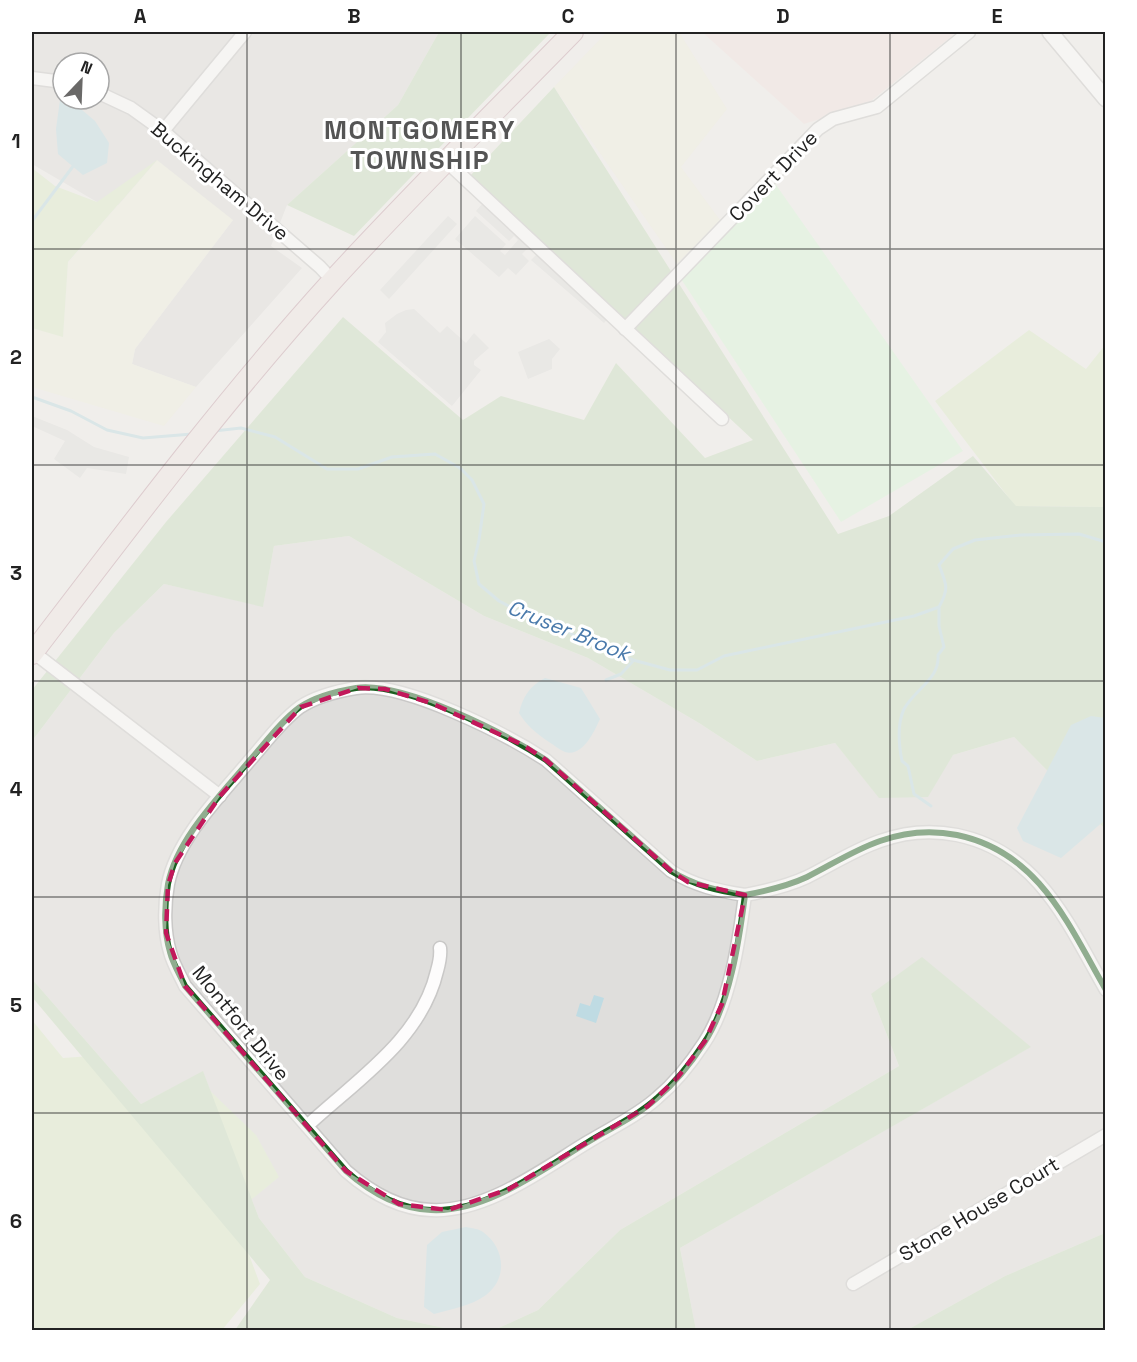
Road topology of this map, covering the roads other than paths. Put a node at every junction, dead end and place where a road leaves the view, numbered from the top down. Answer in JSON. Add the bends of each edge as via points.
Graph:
{"nodes":[{"id":1,"x":245,"y":32,"type":"edge"},
{"id":2,"x":573,"y":32,"type":"edge"},
{"id":3,"x":969,"y":32,"type":"edge"},
{"id":4,"x":1050,"y":32,"type":"edge"},
{"id":5,"x":32,"y":78,"type":"edge"},
{"id":6,"x":51,"y":80,"type":"edge"},
{"id":7,"x":111,"y":99,"type":"edge"},
{"id":8,"x":1106,"y":99,"type":"edge"},
{"id":9,"x":163,"y":131,"type":"junction"},
{"id":10,"x":446,"y":161,"type":"junction"},
{"id":11,"x":333,"y":280,"type":"junction"},
{"id":12,"x":625,"y":328,"type":"junction"},
{"id":13,"x":722,"y":418,"type":"dead end"},
{"id":14,"x":32,"y":653,"type":"edge"},
{"id":15,"x":220,"y":796,"type":"junction"},
{"id":16,"x":745,"y":895,"type":"junction"},
{"id":17,"x":440,"y":948,"type":"dead end"},
{"id":18,"x":1106,"y":990,"type":"edge"},
{"id":19,"x":307,"y":1126,"type":"junction"},
{"id":20,"x":1106,"y":1135,"type":"edge"},
{"id":21,"x":853,"y":1284,"type":"dead end"}],
"edges":[{"from":1,"to":9,"type":"street"},
{"from":2,"to":10,"type":"highway"},
{"from":3,"to":12,"type":"street","name":"Covert Drive","via":[[877,107],[833,119],[818,129]]},
{"from":4,"to":8,"type":"street"},
{"from":5,"to":6,"type":"street"},
{"from":7,"to":9,"type":"street","name":"Buckingham Drive"},
{"from":9,"to":11,"type":"street","name":"Buckingham Drive"},
{"from":10,"to":11,"type":"highway"},
{"from":10,"to":12,"type":"street"},
{"from":11,"to":14,"type":"highway","via":[[186,453]]},
{"from":12,"to":13,"type":"street"},
{"from":14,"to":15,"type":"street"},
{"from":15,"to":16,"type":"street","name":"Montfort Drive","via":[[281,723],[301,706],[358,688],[385,689],[431,702],[523,745],[546,760],[671,871],[688,882]]},
{"from":15,"to":19,"type":"street","name":"Montfort Drive","via":[[189,837],[172,871],[165,915],[170,953],[185,986]]},
{"from":16,"to":18,"type":"street","name":"Montfort Drive","via":[[805,878],[854,852],[901,835],[936,832],[977,841],[1010,856],[1041,884]]},
{"from":16,"to":19,"type":"street","name":"Montfort Drive","via":[[722,1004],[705,1041],[678,1077],[648,1106],[509,1189],[448,1210],[399,1204],[362,1185]]},
{"from":17,"to":19,"type":"street","via":[[435,981],[409,1029]]},
{"from":20,"to":21,"type":"street","name":"Stone House Court"}]}
